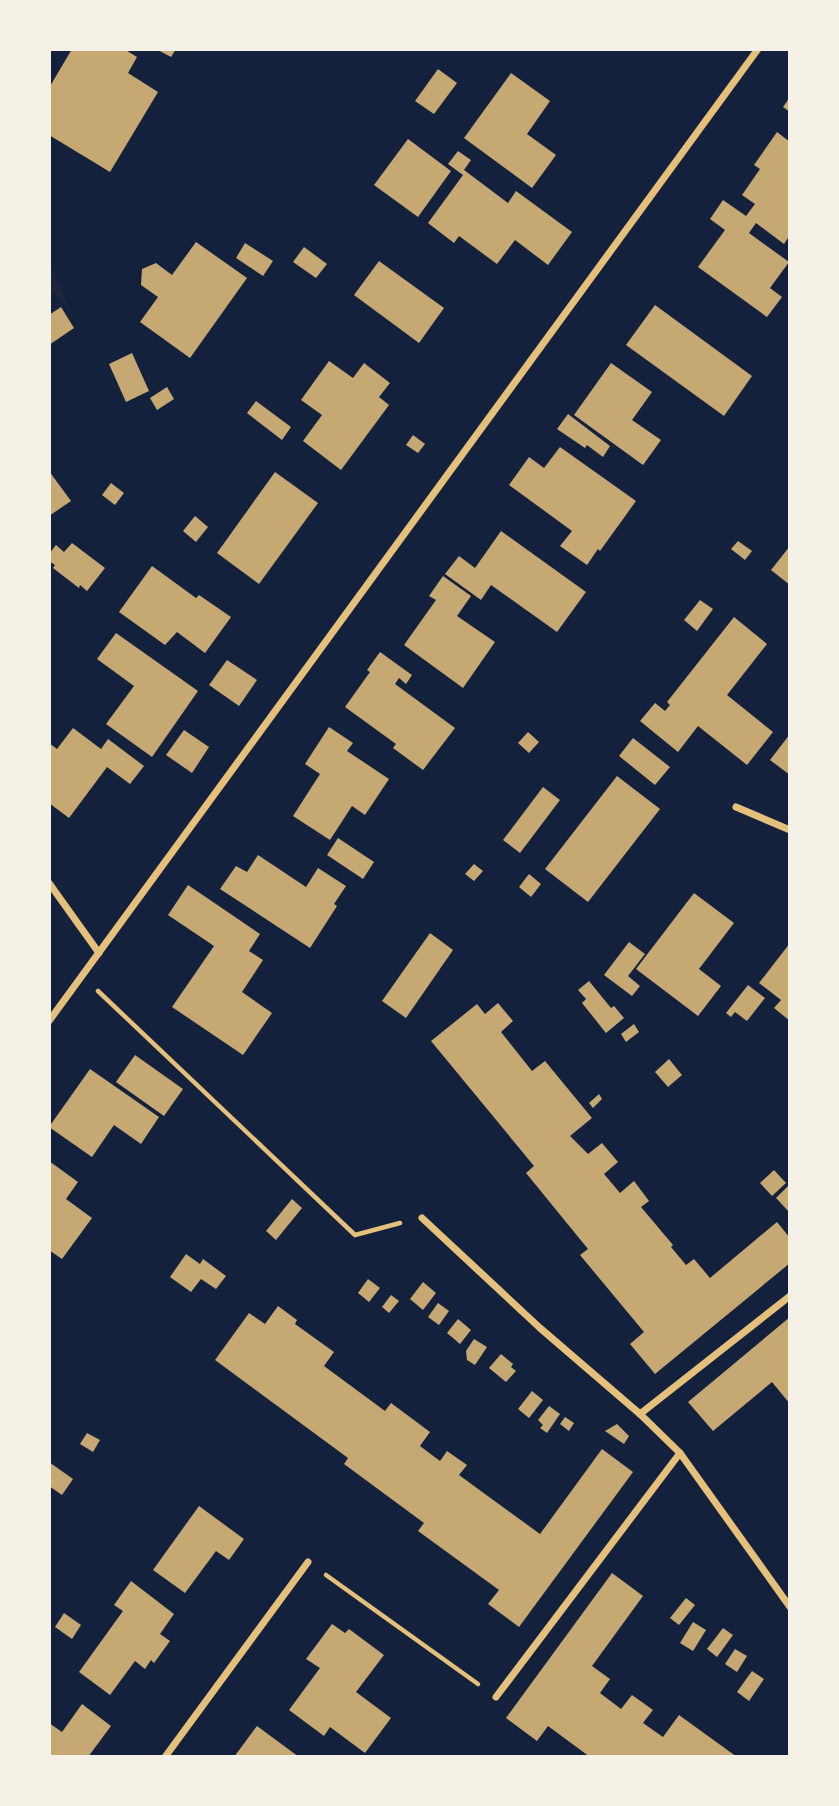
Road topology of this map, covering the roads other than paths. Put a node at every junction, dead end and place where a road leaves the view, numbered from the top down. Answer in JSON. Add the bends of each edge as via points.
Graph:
{"nodes":[{"id":1,"x":758,"y":49,"type":"edge"},
{"id":2,"x":736,"y":807,"type":"dead end"},
{"id":3,"x":790,"y":830,"type":"edge"},
{"id":4,"x":49,"y":883,"type":"edge"},
{"id":5,"x":99,"y":953,"type":"junction"},
{"id":6,"x":49,"y":1021,"type":"edge"},
{"id":7,"x":422,"y":1218,"type":"road end"},
{"id":8,"x":790,"y":1296,"type":"edge"},
{"id":9,"x":640,"y":1414,"type":"junction"},
{"id":10,"x":680,"y":1453,"type":"junction"},
{"id":11,"x":308,"y":1562,"type":"road end"},
{"id":12,"x":790,"y":1607,"type":"edge"},
{"id":13,"x":496,"y":1697,"type":"road end"},
{"id":14,"x":165,"y":1757,"type":"edge"}],
"edges":[{"from":1,"to":5,"type":"street"},
{"from":2,"to":3,"type":"street"},
{"from":4,"to":5,"type":"street"},
{"from":5,"to":6,"type":"street"},
{"from":7,"to":9,"type":"street"},
{"from":8,"to":9,"type":"street"},
{"from":9,"to":10,"type":"street"},
{"from":10,"to":12,"type":"street"},
{"from":10,"to":13,"type":"street"},
{"from":11,"to":14,"type":"street"}]}
